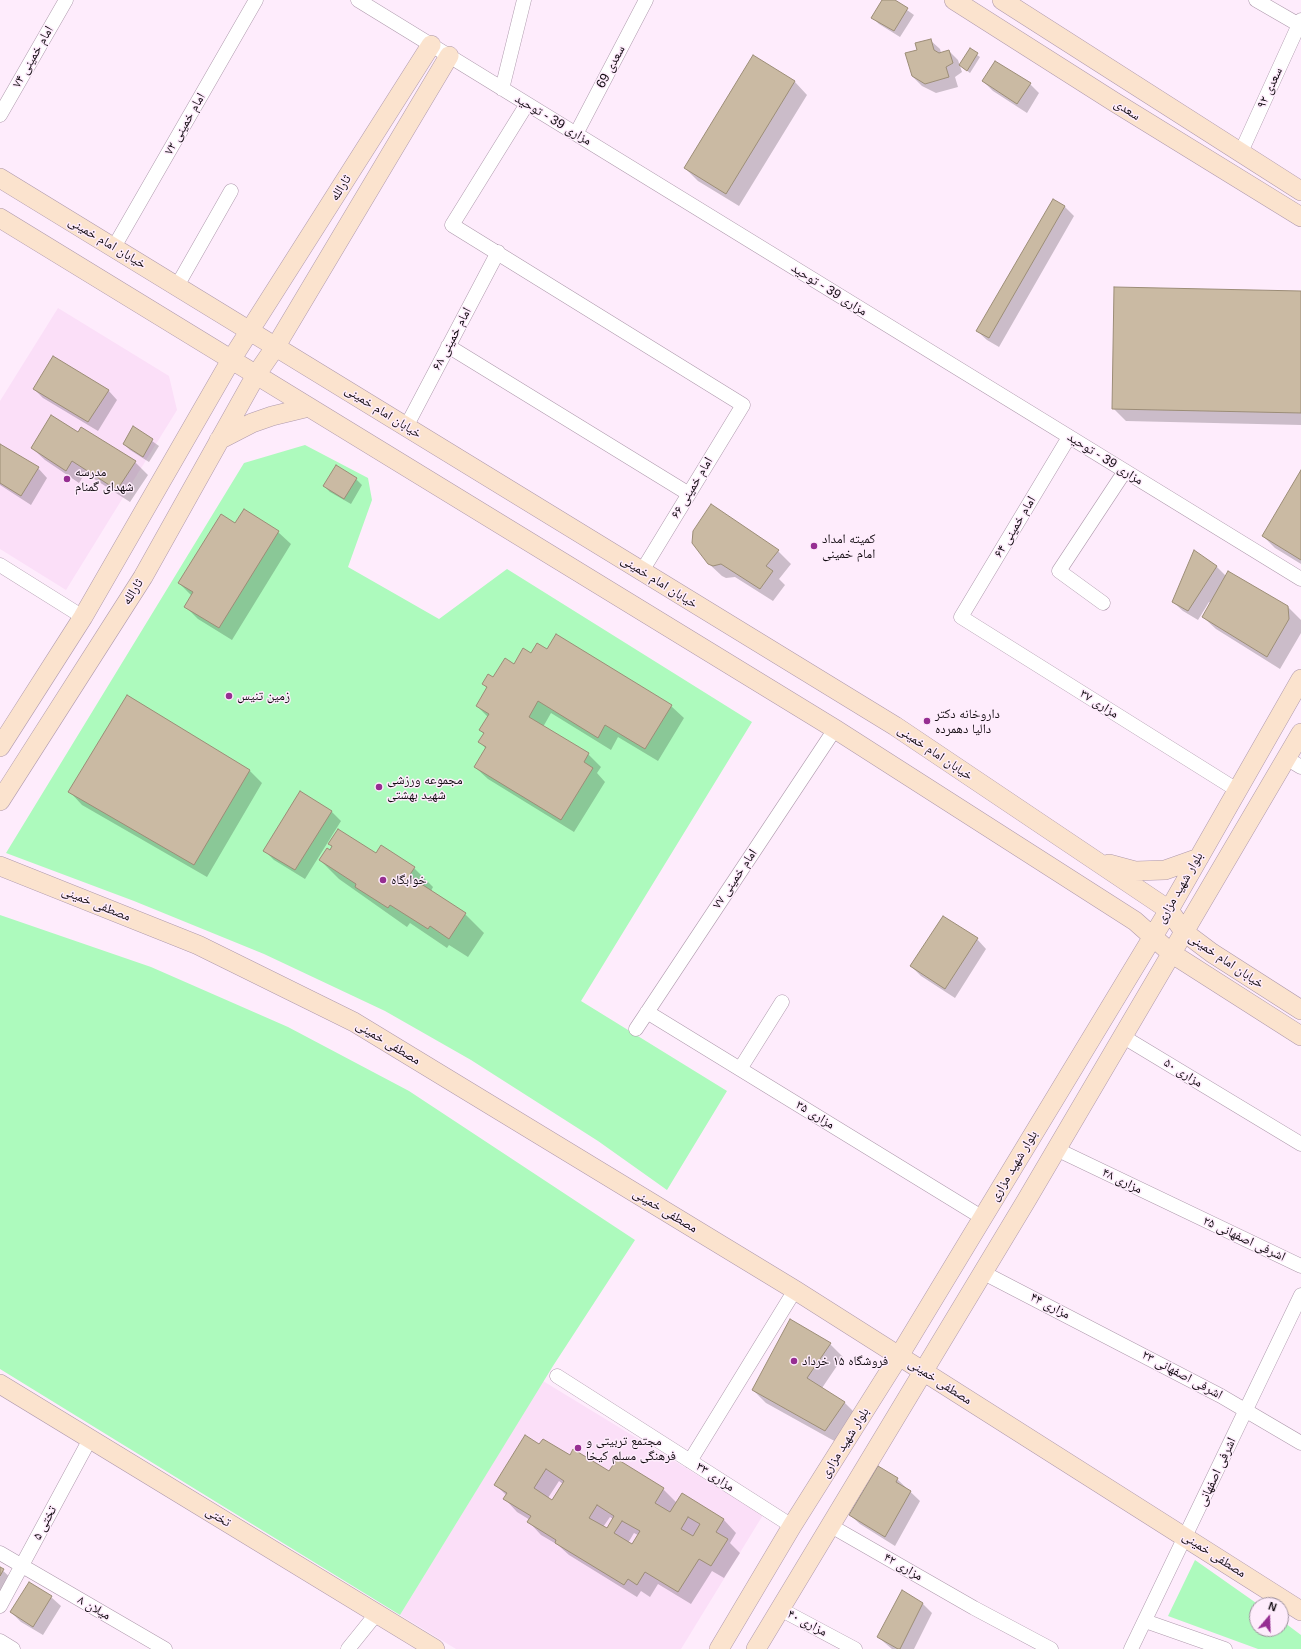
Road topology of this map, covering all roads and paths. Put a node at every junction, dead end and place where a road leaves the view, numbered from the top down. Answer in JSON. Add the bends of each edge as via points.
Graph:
{"nodes":[{"id":1,"x":66,"y":0,"type":"edge"},
{"id":2,"x":256,"y":0,"type":"edge"},
{"id":3,"x":358,"y":0,"type":"edge"},
{"id":4,"x":524,"y":0,"type":"edge"},
{"id":5,"x":646,"y":0,"type":"edge"},
{"id":6,"x":954,"y":0,"type":"edge"},
{"id":7,"x":1002,"y":0,"type":"edge"},
{"id":8,"x":1256,"y":0,"type":"edge"},
{"id":9,"x":1300,"y":23,"type":"edge"},
{"id":10,"x":431,"y":45,"type":"junction"},
{"id":11,"x":449,"y":56,"type":"junction"},
{"id":12,"x":502,"y":89,"type":"junction"},
{"id":13,"x":526,"y":104,"type":"junction"},
{"id":14,"x":0,"y":115,"type":"edge"},
{"id":15,"x":576,"y":134,"type":"junction"},
{"id":16,"x":1241,"y":152,"type":"junction"},
{"id":17,"x":0,"y":178,"type":"edge"},
{"id":18,"x":1301,"y":190,"type":"edge"},
{"id":19,"x":231,"y":191,"type":"dead end"},
{"id":20,"x":1301,"y":217,"type":"edge"},
{"id":21,"x":0,"y":218,"type":"edge"},
{"id":22,"x":114,"y":247,"type":"junction"},
{"id":23,"x":498,"y":252,"type":"junction"},
{"id":24,"x":177,"y":286,"type":"junction"},
{"id":25,"x":251,"y":331,"type":"junction"},
{"id":26,"x":276,"y":346,"type":"junction"},
{"id":27,"x":448,"y":346,"type":"junction"},
{"id":28,"x":231,"y":360,"type":"junction"},
{"id":29,"x":256,"y":376,"type":"junction"},
{"id":30,"x":309,"y":407,"type":"junction"},
{"id":31,"x":406,"y":426,"type":"junction"},
{"id":32,"x":1070,"y":437,"type":"junction"},
{"id":33,"x":220,"y":440,"type":"junction"},
{"id":34,"x":1125,"y":471,"type":"junction"},
{"id":35,"x":689,"y":494,"type":"junction"},
{"id":36,"x":0,"y":565,"type":"edge"},
{"id":37,"x":642,"y":571,"type":"junction"},
{"id":38,"x":1301,"y":579,"type":"edge"},
{"id":39,"x":1103,"y":603,"type":"dead end"},
{"id":40,"x":83,"y":617,"type":"junction"},
{"id":41,"x":961,"y":617,"type":"joint"},
{"id":42,"x":1301,"y":679,"type":"edge"},
{"id":43,"x":835,"y":729,"type":"junction"},
{"id":44,"x":1301,"y":733,"type":"edge"},
{"id":45,"x":0,"y":747,"type":"edge"},
{"id":46,"x":1294,"y":762,"type":"edge"},
{"id":47,"x":1237,"y":790,"type":"junction"},
{"id":48,"x":0,"y":801,"type":"edge"},
{"id":49,"x":1198,"y":858,"type":"junction"},
{"id":50,"x":1095,"y":861,"type":"junction"},
{"id":51,"x":0,"y":866,"type":"edge"},
{"id":52,"x":1169,"y":910,"type":"junction"},
{"id":53,"x":1184,"y":932,"type":"junction"},
{"id":54,"x":1152,"y":936,"type":"junction"},
{"id":55,"x":1171,"y":953,"type":"junction"},
{"id":56,"x":782,"y":1002,"type":"dead end"},
{"id":57,"x":1301,"y":1010,"type":"edge"},
{"id":58,"x":647,"y":1012,"type":"junction"},
{"id":59,"x":636,"y":1029,"type":"dead end"},
{"id":60,"x":1122,"y":1036,"type":"junction"},
{"id":61,"x":1301,"y":1036,"type":"edge"},
{"id":62,"x":740,"y":1069,"type":"junction"},
{"id":63,"x":1301,"y":1144,"type":"edge"},
{"id":64,"x":1056,"y":1149,"type":"junction"},
{"id":65,"x":1187,"y":1213,"type":"joint"},
{"id":66,"x":983,"y":1218,"type":"junction"},
{"id":67,"x":1301,"y":1266,"type":"edge"},
{"id":68,"x":982,"y":1272,"type":"junction"},
{"id":69,"x":795,"y":1290,"type":"junction"},
{"id":70,"x":1300,"y":1300,"type":"edge"},
{"id":71,"x":1118,"y":1341,"type":"joint"},
{"id":72,"x":900,"y":1356,"type":"junction"},
{"id":73,"x":923,"y":1372,"type":"junction"},
{"id":74,"x":556,"y":1376,"type":"dead end"},
{"id":75,"x":0,"y":1384,"type":"edge"},
{"id":76,"x":1246,"y":1411,"type":"junction"},
{"id":77,"x":90,"y":1439,"type":"junction"},
{"id":78,"x":1301,"y":1443,"type":"edge"},
{"id":79,"x":690,"y":1461,"type":"junction"},
{"id":80,"x":792,"y":1526,"type":"junction"},
{"id":81,"x":831,"y":1526,"type":"junction"},
{"id":82,"x":1186,"y":1537,"type":"junction"},
{"id":83,"x":0,"y":1553,"type":"edge"},
{"id":84,"x":22,"y":1567,"type":"junction"},
{"id":85,"x":0,"y":1606,"type":"edge"},
{"id":86,"x":780,"y":1609,"type":"junction"},
{"id":87,"x":1301,"y":1611,"type":"edge"},
{"id":88,"x":376,"y":1613,"type":"junction"},
{"id":89,"x":1145,"y":1621,"type":"junction"},
{"id":90,"x":0,"y":1641,"type":"edge"},
{"id":91,"x":13,"y":1649,"type":"edge"},
{"id":92,"x":165,"y":1649,"type":"edge"},
{"id":93,"x":348,"y":1649,"type":"edge"},
{"id":94,"x":436,"y":1649,"type":"edge"},
{"id":95,"x":719,"y":1649,"type":"edge"},
{"id":96,"x":756,"y":1649,"type":"edge"},
{"id":97,"x":855,"y":1649,"type":"edge"},
{"id":98,"x":1051,"y":1649,"type":"edge"},
{"id":99,"x":1131,"y":1649,"type":"edge"},
{"id":100,"x":1225,"y":1649,"type":"edge"}],
"edges":[{"from":1,"to":14,"type":"street","name":"امام خمینی ۷۴"},
{"from":2,"to":22,"type":"street","name":"امام خمینی ۷۲"},
{"from":3,"to":10,"type":"street","name":"مزاری 39 - توحید"},
{"from":4,"to":12,"type":"street"},
{"from":5,"to":15,"type":"street","name":"سعدی 69"},
{"from":6,"to":20,"type":"main road","name":"سعدی"},
{"from":7,"to":16,"type":"main road","name":"سعدی"},
{"from":8,"to":9,"type":"street"},
{"from":9,"to":16,"type":"street","name":"سعدی ۹۲"},
{"from":10,"to":11,"type":"street","name":"مزاری 39 - توحید"},
{"from":10,"to":25,"type":"main road","name":"ثارالله"},
{"from":11,"to":12,"type":"street","name":"مزاری 39 - توحید"},
{"from":11,"to":26,"type":"main road","name":"ثارالله"},
{"from":12,"to":13,"type":"street","name":"مزاری 39 - توحید"},
{"from":13,"to":15,"type":"street","name":"مزاری 39 - توحید"},
{"from":13,"to":23,"type":"street","via":[[452,225]]},
{"from":15,"to":32,"type":"street","name":"مزاری 39 - توحید"},
{"from":16,"to":18,"type":"main road","name":"سعدی"},
{"from":17,"to":22,"type":"main road","name":"خیابان امام خمینی"},
{"from":19,"to":24,"type":"street"},
{"from":21,"to":28,"type":"main road","name":"خیابان امام خمینی"},
{"from":22,"to":24,"type":"main road","name":"خیابان امام خمینی"},
{"from":23,"to":27,"type":"street","name":"امام خمینی ۶۸"},
{"from":23,"to":35,"type":"street","name":"امام خمینی ۶۶","via":[[743,405]]},
{"from":24,"to":25,"type":"main road","name":"خیابان امام خمینی"},
{"from":25,"to":26,"type":"main road","name":"خیابان امام خمینی"},
{"from":25,"to":28,"type":"main road","name":"ثارالله"},
{"from":26,"to":29,"type":"main road","name":"ثارالله"},
{"from":26,"to":31,"type":"main road","name":"خیابان امام خمینی"},
{"from":27,"to":31,"type":"street","name":"امام خمینی ۶۸"},
{"from":27,"to":35,"type":"street"},
{"from":28,"to":29,"type":"main road","name":"خیابان امام خمینی"},
{"from":28,"to":40,"type":"main road"},
{"from":29,"to":30,"type":"main road","name":"خیابان امام خمینی"},
{"from":29,"to":33,"type":"main road","name":"ثارالله"},
{"from":30,"to":33,"type":"main road","via":[[258,421]]},
{"from":30,"to":43,"type":"main road","name":"خیابان امام خمینی"},
{"from":31,"to":37,"type":"main road","name":"خیابان امام خمینی"},
{"from":32,"to":34,"type":"street","name":"مزاری 39 - توحید"},
{"from":32,"to":41,"type":"street","name":"امام خمینی ۶۴"},
{"from":33,"to":48,"type":"main road","name":"ثارالله","via":[[143,577]]},
{"from":34,"to":38,"type":"street","name":"مزاری 39 - توحید"},
{"from":34,"to":39,"type":"street","via":[[1059,570]]},
{"from":35,"to":37,"type":"street","name":"امام خمینی ۶۶"},
{"from":36,"to":40,"type":"street"},
{"from":37,"to":50,"type":"main road","name":"خیابان امام خمینی","via":[[896,726]]},
{"from":40,"to":45,"type":"main road"},
{"from":41,"to":47,"type":"street","name":"مزاری ۳۷"},
{"from":42,"to":47,"type":"main road","name":"بلوار شهید مزاری"},
{"from":43,"to":54,"type":"main road","name":"خیابان امام خمینی","via":[[1128,917]]},
{"from":43,"to":58,"type":"street","name":"امام خمینی ۷۷"},
{"from":44,"to":46,"type":"main road","name":"بلوار شهید مزاری"},
{"from":46,"to":53,"type":"main road","name":"بلوار شهید مزاری"},
{"from":47,"to":49,"type":"main road","name":"بلوار شهید مزاری"},
{"from":49,"to":50,"type":"main road","via":[[1165,870],[1135,871]]},
{"from":49,"to":52,"type":"main road","name":"بلوار شهید مزاری"},
{"from":50,"to":52,"type":"main road","name":"خیابان امام خمینی"},
{"from":51,"to":69,"type":"main road","name":"مصطفی خمینی","via":[[198,945],[354,1022]]},
{"from":52,"to":53,"type":"main road","name":"خیابان امام خمینی"},
{"from":52,"to":54,"type":"main road","name":"بلوار شهید مزاری"},
{"from":53,"to":55,"type":"main road","name":"بلوار شهید مزاری"},
{"from":53,"to":57,"type":"main road","name":"خیابان امام خمینی"},
{"from":54,"to":55,"type":"main road","name":"خیابان امام خمینی"},
{"from":54,"to":66,"type":"main road","name":"بلوار شهید مزاری"},
{"from":55,"to":60,"type":"main road","name":"بلوار شهید مزاری"},
{"from":55,"to":61,"type":"main road","name":"خیابان امام خمینی"},
{"from":56,"to":62,"type":"street"},
{"from":58,"to":59,"type":"street","name":"امام خمینی ۷۷"},
{"from":58,"to":62,"type":"street","name":"مزاری ۳۵"},
{"from":60,"to":63,"type":"street","name":"مزاری ۵۰"},
{"from":60,"to":64,"type":"main road","name":"بلوار شهید مزاری"},
{"from":62,"to":66,"type":"street","name":"مزاری ۳۵"},
{"from":64,"to":65,"type":"street","name":"مزاری ۴۸"},
{"from":64,"to":68,"type":"main road","name":"بلوار شهید مزاری"},
{"from":65,"to":67,"type":"street","name":"اشرفی اصفهانی ۲۵"},
{"from":66,"to":72,"type":"main road","name":"بلوار شهید مزاری"},
{"from":68,"to":71,"type":"street","name":"مزاری ۴۴"},
{"from":68,"to":73,"type":"main road","name":"بلوار شهید مزاری"},
{"from":69,"to":72,"type":"main road","name":"مصطفی خمینی"},
{"from":69,"to":79,"type":"street"},
{"from":70,"to":76,"type":"street","name":"اشرفی اصفهانی"},
{"from":71,"to":76,"type":"street","name":"اشرفی اصفهانی ۲۳"},
{"from":72,"to":73,"type":"main road","name":"مصطفی خمینی"},
{"from":72,"to":80,"type":"main road","name":"بلوار شهید مزاری"},
{"from":73,"to":81,"type":"main road","name":"بلوار شهید مزاری"},
{"from":73,"to":82,"type":"main road","name":"مصطفی خمینی"},
{"from":74,"to":79,"type":"street","name":"مزاری ۳۳"},
{"from":75,"to":77,"type":"main road","name":"تختی"},
{"from":76,"to":78,"type":"street","name":"اشرفی اصفهانی ۲۳"},
{"from":76,"to":82,"type":"street","name":"اشرفی اصفهانی"},
{"from":77,"to":84,"type":"street","name":"تختی ۵"},
{"from":77,"to":88,"type":"main road","name":"تختی"},
{"from":79,"to":80,"type":"street","name":"مزاری ۳۳"},
{"from":80,"to":95,"type":"main road","name":"بلوار شهید مزاری"},
{"from":81,"to":86,"type":"main road","name":"بلوار شهید مزاری"},
{"from":81,"to":98,"type":"street","name":"مزاری ۴۲"},
{"from":82,"to":87,"type":"main road","name":"مصطفی خمینی"},
{"from":82,"to":89,"type":"street","name":"اشرفی اصفهانی"},
{"from":83,"to":84,"type":"street","name":"میلان ۸"},
{"from":84,"to":85,"type":"street","name":"تختی ۵"},
{"from":84,"to":92,"type":"street","name":"میلان ۸"},
{"from":86,"to":96,"type":"main road","name":"بلوار شهید مزاری"},
{"from":86,"to":97,"type":"street","name":"مزاری ۴۰"},
{"from":88,"to":93,"type":"street"},
{"from":88,"to":94,"type":"main road","name":"تختی"},
{"from":89,"to":99,"type":"street","name":"اشرفی اصفهانی"},
{"from":89,"to":100,"type":"street"},
{"from":90,"to":91,"type":"street"}]}
